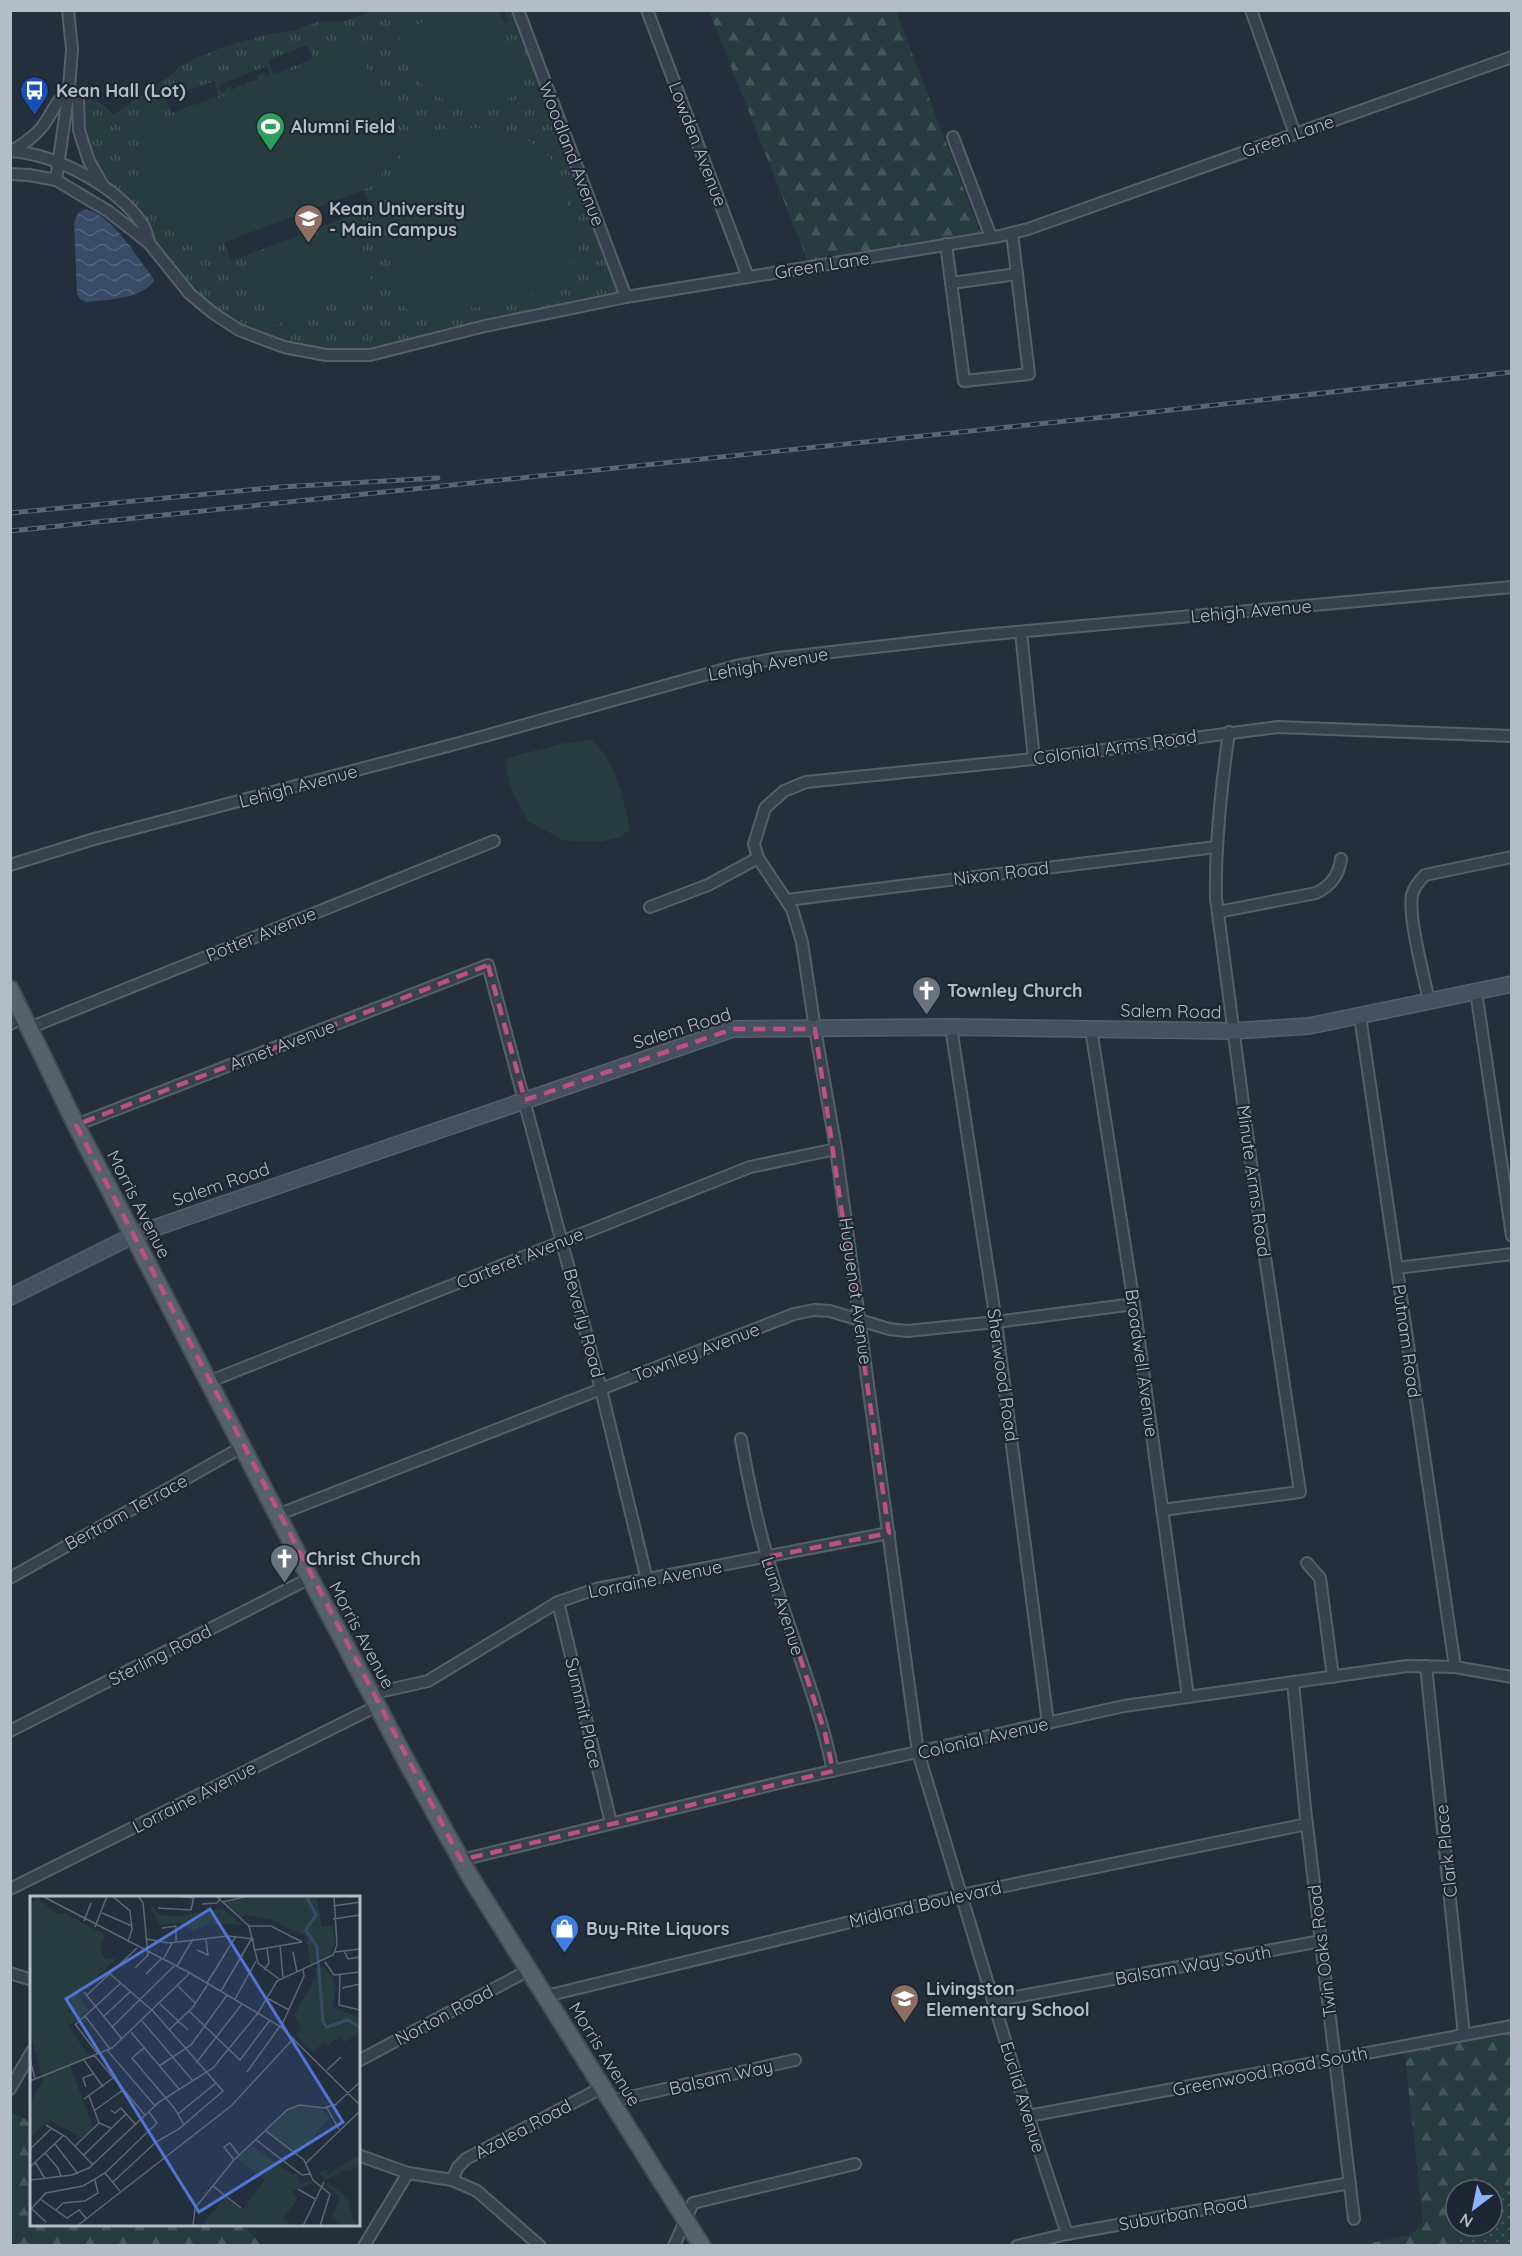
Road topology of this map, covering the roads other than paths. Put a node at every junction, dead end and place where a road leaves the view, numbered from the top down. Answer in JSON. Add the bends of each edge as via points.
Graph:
{"nodes":[{"id":1,"x":68,"y":10,"type":"edge"},
{"id":2,"x":518,"y":10,"type":"edge"},
{"id":3,"x":647,"y":10,"type":"edge"},
{"id":4,"x":1251,"y":10,"type":"edge"},
{"id":5,"x":1512,"y":57,"type":"edge"},
{"id":6,"x":69,"y":89,"type":"junction"},
{"id":7,"x":1295,"y":134,"type":"junction"},
{"id":8,"x":953,"y":137,"type":"dead end"},
{"id":9,"x":11,"y":151,"type":"edge"},
{"id":10,"x":57,"y":162,"type":"junction"},
{"id":11,"x":10,"y":174,"type":"edge"},
{"id":12,"x":56,"y":180,"type":"junction"},
{"id":13,"x":105,"y":188,"type":"junction"},
{"id":14,"x":1012,"y":233,"type":"junction"},
{"id":15,"x":991,"y":237,"type":"junction"},
{"id":16,"x":149,"y":243,"type":"junction"},
{"id":17,"x":946,"y":244,"type":"junction"},
{"id":18,"x":1017,"y":274,"type":"junction"},
{"id":19,"x":748,"y":277,"type":"junction"},
{"id":20,"x":951,"y":283,"type":"junction"},
{"id":21,"x":626,"y":297,"type":"junction"},
{"id":22,"x":1512,"y":587,"type":"edge"},
{"id":23,"x":1021,"y":632,"type":"junction"},
{"id":24,"x":1229,"y":732,"type":"junction"},
{"id":25,"x":1512,"y":736,"type":"edge"},
{"id":26,"x":1034,"y":759,"type":"junction"},
{"id":27,"x":494,"y":841,"type":"dead end"},
{"id":28,"x":754,"y":844,"type":"joint"},
{"id":29,"x":1216,"y":847,"type":"junction"},
{"id":30,"x":758,"y":858,"type":"junction"},
{"id":31,"x":1512,"y":858,"type":"edge"},
{"id":32,"x":1341,"y":859,"type":"dead end"},
{"id":33,"x":10,"y":865,"type":"edge"},
{"id":34,"x":787,"y":900,"type":"junction"},
{"id":35,"x":650,"y":907,"type":"dead end"},
{"id":36,"x":1218,"y":912,"type":"junction"},
{"id":37,"x":488,"y":964,"type":"joint"},
{"id":38,"x":1512,"y":984,"type":"edge"},
{"id":39,"x":10,"y":989,"type":"edge"},
{"id":40,"x":1476,"y":992,"type":"junction"},
{"id":41,"x":1428,"y":1001,"type":"junction"},
{"id":42,"x":1359,"y":1016,"type":"junction"},
{"id":43,"x":21,"y":1023,"type":"edge"},
{"id":44,"x":951,"y":1027,"type":"junction"},
{"id":45,"x":815,"y":1029,"type":"junction"},
{"id":46,"x":1091,"y":1029,"type":"junction"},
{"id":47,"x":1232,"y":1031,"type":"junction"},
{"id":48,"x":525,"y":1100,"type":"junction"},
{"id":49,"x":76,"y":1125,"type":"junction"},
{"id":50,"x":836,"y":1149,"type":"junction"},
{"id":51,"x":134,"y":1235,"type":"junction"},
{"id":52,"x":1512,"y":1236,"type":"edge"},
{"id":53,"x":563,"y":1241,"type":"junction"},
{"id":54,"x":1512,"y":1254,"type":"edge"},
{"id":55,"x":1397,"y":1268,"type":"junction"},
{"id":56,"x":10,"y":1297,"type":"edge"},
{"id":57,"x":1134,"y":1304,"type":"junction"},
{"id":58,"x":860,"y":1320,"type":"junction"},
{"id":59,"x":996,"y":1322,"type":"junction"},
{"id":60,"x":208,"y":1382,"type":"junction"},
{"id":61,"x":601,"y":1389,"type":"junction"},
{"id":62,"x":741,"y":1439,"type":"dead end"},
{"id":63,"x":242,"y":1447,"type":"junction"},
{"id":64,"x":1162,"y":1510,"type":"junction"},
{"id":65,"x":278,"y":1515,"type":"junction"},
{"id":66,"x":889,"y":1533,"type":"junction"},
{"id":67,"x":767,"y":1557,"type":"junction"},
{"id":68,"x":1307,"y":1563,"type":"dead end"},
{"id":69,"x":10,"y":1578,"type":"edge"},
{"id":70,"x":310,"y":1578,"type":"junction"},
{"id":71,"x":646,"y":1580,"type":"junction"},
{"id":72,"x":558,"y":1602,"type":"junction"},
{"id":73,"x":1425,"y":1666,"type":"junction"},
{"id":74,"x":1455,"y":1667,"type":"junction"},
{"id":75,"x":1333,"y":1677,"type":"junction"},
{"id":76,"x":1512,"y":1677,"type":"edge"},
{"id":77,"x":1293,"y":1682,"type":"junction"},
{"id":78,"x":1188,"y":1697,"type":"junction"},
{"id":79,"x":374,"y":1700,"type":"junction"},
{"id":80,"x":1048,"y":1723,"type":"junction"},
{"id":81,"x":10,"y":1731,"type":"edge"},
{"id":82,"x":918,"y":1752,"type":"junction"},
{"id":83,"x":833,"y":1771,"type":"junction"},
{"id":84,"x":611,"y":1823,"type":"junction"},
{"id":85,"x":1307,"y":1824,"type":"junction"},
{"id":86,"x":460,"y":1860,"type":"junction"},
{"id":87,"x":10,"y":1889,"type":"edge"},
{"id":88,"x":961,"y":1895,"type":"junction"},
{"id":89,"x":1321,"y":1941,"type":"junction"},
{"id":90,"x":529,"y":1970,"type":"junction"},
{"id":91,"x":10,"y":1972,"type":"edge"},
{"id":92,"x":30,"y":1979,"type":"edge"},
{"id":93,"x":546,"y":1996,"type":"junction"},
{"id":94,"x":993,"y":2001,"type":"junction"},
{"id":95,"x":1512,"y":2026,"type":"edge"},
{"id":96,"x":1464,"y":2035,"type":"junction"},
{"id":97,"x":30,"y":2054,"type":"edge"},
{"id":98,"x":1335,"y":2059,"type":"junction"},
{"id":99,"x":360,"y":2060,"type":"edge"},
{"id":100,"x":795,"y":2060,"type":"dead end"},
{"id":101,"x":603,"y":2087,"type":"junction"},
{"id":102,"x":10,"y":2089,"type":"edge"},
{"id":103,"x":612,"y":2101,"type":"junction"},
{"id":104,"x":1028,"y":2116,"type":"junction"},
{"id":105,"x":360,"y":2156,"type":"edge"},
{"id":106,"x":855,"y":2164,"type":"dead end"},
{"id":107,"x":408,"y":2173,"type":"junction"},
{"id":108,"x":452,"y":2180,"type":"junction"},
{"id":109,"x":1350,"y":2183,"type":"junction"},
{"id":110,"x":1354,"y":2219,"type":"dead end"},
{"id":111,"x":686,"y":2221,"type":"junction"},
{"id":112,"x":1067,"y":2234,"type":"junction"},
{"id":113,"x":363,"y":2246,"type":"edge"},
{"id":114,"x":540,"y":2246,"type":"edge"},
{"id":115,"x":674,"y":2246,"type":"edge"},
{"id":116,"x":702,"y":2246,"type":"edge"},
{"id":117,"x":1017,"y":2246,"type":"edge"}],
"edges":[{"from":1,"to":6,"type":"street","via":[[72,49]]},
{"from":2,"to":21,"type":"street","name":"Woodland Avenue"},
{"from":3,"to":19,"type":"street","name":"Lowden Avenue"},
{"from":4,"to":7,"type":"street"},
{"from":5,"to":7,"type":"street","name":"Green Lane"},
{"from":6,"to":9,"type":"street","via":[[58,99],[40,129]]},
{"from":6,"to":10,"type":"street"},
{"from":6,"to":13,"type":"street","via":[[78,101],[82,143]]},
{"from":7,"to":14,"type":"street","name":"Green Lane"},
{"from":8,"to":15,"type":"street"},
{"from":9,"to":10,"type":"street","name":"Green Lane"},
{"from":10,"to":12,"type":"street"},
{"from":10,"to":13,"type":"street","name":"Green Lane"},
{"from":11,"to":12,"type":"street","name":"Green Lane"},
{"from":12,"to":16,"type":"street","name":"Green Lane","via":[[108,211]]},
{"from":13,"to":16,"type":"street","name":"Green Lane","via":[[144,227]]},
{"from":14,"to":15,"type":"street","name":"Green Lane"},
{"from":14,"to":18,"type":"street"},
{"from":15,"to":17,"type":"street","name":"Green Lane"},
{"from":16,"to":21,"type":"street","name":"Green Lane","via":[[181,285],[227,323],[268,342],[326,355],[370,355]]},
{"from":17,"to":19,"type":"street","name":"Green Lane"},
{"from":17,"to":20,"type":"street"},
{"from":18,"to":20,"type":"street"},
{"from":18,"to":20,"type":"street","via":[[1029,374],[964,381]]},
{"from":19,"to":21,"type":"street","name":"Green Lane"},
{"from":22,"to":23,"type":"street","name":"Lehigh Avenue"},
{"from":23,"to":26,"type":"street"},
{"from":23,"to":33,"type":"street","name":"Lehigh Avenue","via":[[736,666]]},
{"from":24,"to":25,"type":"street","name":"Colonial Arms Road","via":[[1278,727]]},
{"from":24,"to":26,"type":"street","name":"Colonial Arms Road"},
{"from":24,"to":29,"type":"street","name":"Minute Arms Road"},
{"from":26,"to":28,"type":"street","name":"Colonial Arms Road","via":[[795,785],[765,808]]},
{"from":27,"to":43,"type":"street","name":"Potter Avenue"},
{"from":28,"to":30,"type":"street","name":"Huguenot Avenue"},
{"from":29,"to":34,"type":"street","name":"Nixon Road"},
{"from":29,"to":36,"type":"street","name":"Minute Arms Road"},
{"from":30,"to":34,"type":"street","name":"Huguenot Avenue"},
{"from":30,"to":35,"type":"street","via":[[708,885]]},
{"from":31,"to":41,"type":"street","via":[[1425,875],[1419,881],[1412,893],[1412,912]]},
{"from":32,"to":36,"type":"street","via":[[1340,868],[1327,888]]},
{"from":34,"to":45,"type":"street","name":"Huguenot Avenue","via":[[799,928]]},
{"from":36,"to":47,"type":"street","name":"Minute Arms Road"},
{"from":37,"to":48,"type":"street","name":"Beverly Road"},
{"from":37,"to":49,"type":"street","name":"Arnet Avenue"},
{"from":38,"to":40,"type":"street","name":"Salem Road"},
{"from":39,"to":43,"type":"main road","name":"Morris Avenue"},
{"from":40,"to":41,"type":"street","name":"Salem Road"},
{"from":40,"to":52,"type":"street"},
{"from":41,"to":42,"type":"street","name":"Salem Road"},
{"from":42,"to":47,"type":"street","name":"Salem Road","via":[[1309,1026]]},
{"from":42,"to":55,"type":"street","name":"Putnam Road"},
{"from":43,"to":49,"type":"main road","name":"Morris Avenue"},
{"from":44,"to":45,"type":"street","name":"Salem Road"},
{"from":44,"to":46,"type":"street","name":"Salem Road"},
{"from":44,"to":59,"type":"street","name":"Sherwood Road"},
{"from":45,"to":48,"type":"street","name":"Salem Road","via":[[733,1029]]},
{"from":45,"to":50,"type":"street","name":"Huguenot Avenue"},
{"from":46,"to":47,"type":"street","name":"Salem Road"},
{"from":46,"to":57,"type":"street","name":"Broadwell Avenue"},
{"from":47,"to":64,"type":"street","name":"Minute Arms Road","via":[[1300,1491]]},
{"from":48,"to":51,"type":"street","name":"Salem Road"},
{"from":48,"to":53,"type":"street","name":"Beverly Road"},
{"from":49,"to":51,"type":"main road","name":"Morris Avenue"},
{"from":50,"to":53,"type":"street","name":"Carteret Avenue","via":[[750,1167]]},
{"from":50,"to":58,"type":"street","name":"Huguenot Avenue"},
{"from":51,"to":56,"type":"street","name":"Salem Road"},
{"from":51,"to":60,"type":"main road","name":"Morris Avenue"},
{"from":53,"to":60,"type":"street","name":"Carteret Avenue"},
{"from":53,"to":61,"type":"street","name":"Beverly Road"},
{"from":54,"to":55,"type":"street"},
{"from":55,"to":74,"type":"street","name":"Putnam Road"},
{"from":57,"to":59,"type":"street","name":"Townley Avenue"},
{"from":57,"to":64,"type":"street","name":"Broadwell Avenue"},
{"from":58,"to":59,"type":"street","name":"Townley Avenue","via":[[907,1331]]},
{"from":58,"to":61,"type":"street","name":"Townley Avenue","via":[[830,1311],[794,1314]]},
{"from":58,"to":66,"type":"street","name":"Huguenot Avenue"},
{"from":59,"to":80,"type":"street","name":"Sherwood Road"},
{"from":60,"to":63,"type":"main road","name":"Morris Avenue"},
{"from":61,"to":65,"type":"street","name":"Townley Avenue"},
{"from":61,"to":71,"type":"street","name":"Beverly Road"},
{"from":62,"to":67,"type":"street","name":"Lum Avenue"},
{"from":63,"to":65,"type":"main road","name":"Morris Avenue"},
{"from":63,"to":69,"type":"street","name":"Bertram Terrace"},
{"from":64,"to":78,"type":"street","name":"Broadwell Avenue"},
{"from":65,"to":70,"type":"main road","name":"Morris Avenue"},
{"from":66,"to":67,"type":"street","name":"Lorraine Avenue"},
{"from":66,"to":82,"type":"street","name":"Huguenot Avenue"},
{"from":67,"to":71,"type":"street","name":"Lorraine Avenue"},
{"from":67,"to":83,"type":"street","name":"Lum Avenue","via":[[825,1733]]},
{"from":68,"to":75,"type":"street","via":[[1320,1578]]},
{"from":70,"to":79,"type":"main road","name":"Morris Avenue"},
{"from":70,"to":81,"type":"street","name":"Sterling Road"},
{"from":71,"to":72,"type":"street","name":"Lorraine Avenue","via":[[596,1589]]},
{"from":72,"to":79,"type":"street","name":"Lorraine Avenue","via":[[428,1681]]},
{"from":72,"to":84,"type":"street","name":"Summit Place"},
{"from":73,"to":74,"type":"street","name":"Colonial Avenue"},
{"from":73,"to":75,"type":"street","name":"Colonial Avenue"},
{"from":73,"to":96,"type":"street","name":"Clark Place"},
{"from":74,"to":76,"type":"street","name":"Colonial Avenue"},
{"from":75,"to":77,"type":"street","name":"Colonial Avenue"},
{"from":77,"to":78,"type":"street","name":"Colonial Avenue"},
{"from":77,"to":85,"type":"street","name":"Twin Oaks Road"},
{"from":78,"to":80,"type":"street","name":"Colonial Avenue"},
{"from":79,"to":86,"type":"main road","name":"Morris Avenue"},
{"from":79,"to":87,"type":"street","name":"Lorraine Avenue"},
{"from":80,"to":82,"type":"street","name":"Colonial Avenue"},
{"from":82,"to":83,"type":"street","name":"Colonial Avenue"},
{"from":82,"to":88,"type":"street","name":"Euclid Avenue"},
{"from":83,"to":84,"type":"street","name":"Colonial Avenue"},
{"from":84,"to":86,"type":"street","name":"Colonial Avenue"},
{"from":85,"to":88,"type":"street","name":"Midland Boulevard"},
{"from":85,"to":89,"type":"street","name":"Twin Oaks Road"},
{"from":86,"to":90,"type":"main road","name":"Morris Avenue"},
{"from":88,"to":93,"type":"street","name":"Midland Boulevard"},
{"from":88,"to":94,"type":"street","name":"Euclid Avenue"},
{"from":89,"to":94,"type":"street","name":"Balsam Way South"},
{"from":89,"to":98,"type":"street","name":"Twin Oaks Road"},
{"from":90,"to":93,"type":"main road","name":"Morris Avenue"},
{"from":90,"to":99,"type":"street","name":"Norton Road"},
{"from":91,"to":92,"type":"street"},
{"from":93,"to":101,"type":"main road","name":"Morris Avenue"},
{"from":94,"to":104,"type":"street","name":"Euclid Avenue"},
{"from":95,"to":96,"type":"street","name":"Greenwood Road South"},
{"from":96,"to":98,"type":"street","name":"Greenwood Road South"},
{"from":97,"to":102,"type":"street"},
{"from":98,"to":104,"type":"street","name":"Greenwood Road South"},
{"from":98,"to":109,"type":"street","name":"Twin Oaks Road"},
{"from":100,"to":103,"type":"street","name":"Balsam Way"},
{"from":101,"to":103,"type":"main road","name":"Morris Avenue"},
{"from":101,"to":108,"type":"street","name":"Azalea Road","via":[[466,2159]]},
{"from":103,"to":111,"type":"main road","name":"Morris Avenue"},
{"from":104,"to":112,"type":"street","name":"Euclid Avenue"},
{"from":105,"to":107,"type":"street"},
{"from":106,"to":111,"type":"street","via":[[693,2203]]},
{"from":107,"to":108,"type":"street"},
{"from":107,"to":113,"type":"street"},
{"from":108,"to":114,"type":"street","via":[[487,2198]]},
{"from":109,"to":110,"type":"street","name":"Twin Oaks Road"},
{"from":109,"to":112,"type":"street","name":"Suburban Road"},
{"from":111,"to":115,"type":"street"},
{"from":111,"to":116,"type":"main road","name":"Morris Avenue"},
{"from":112,"to":117,"type":"street","name":"Suburban Road"}]}
